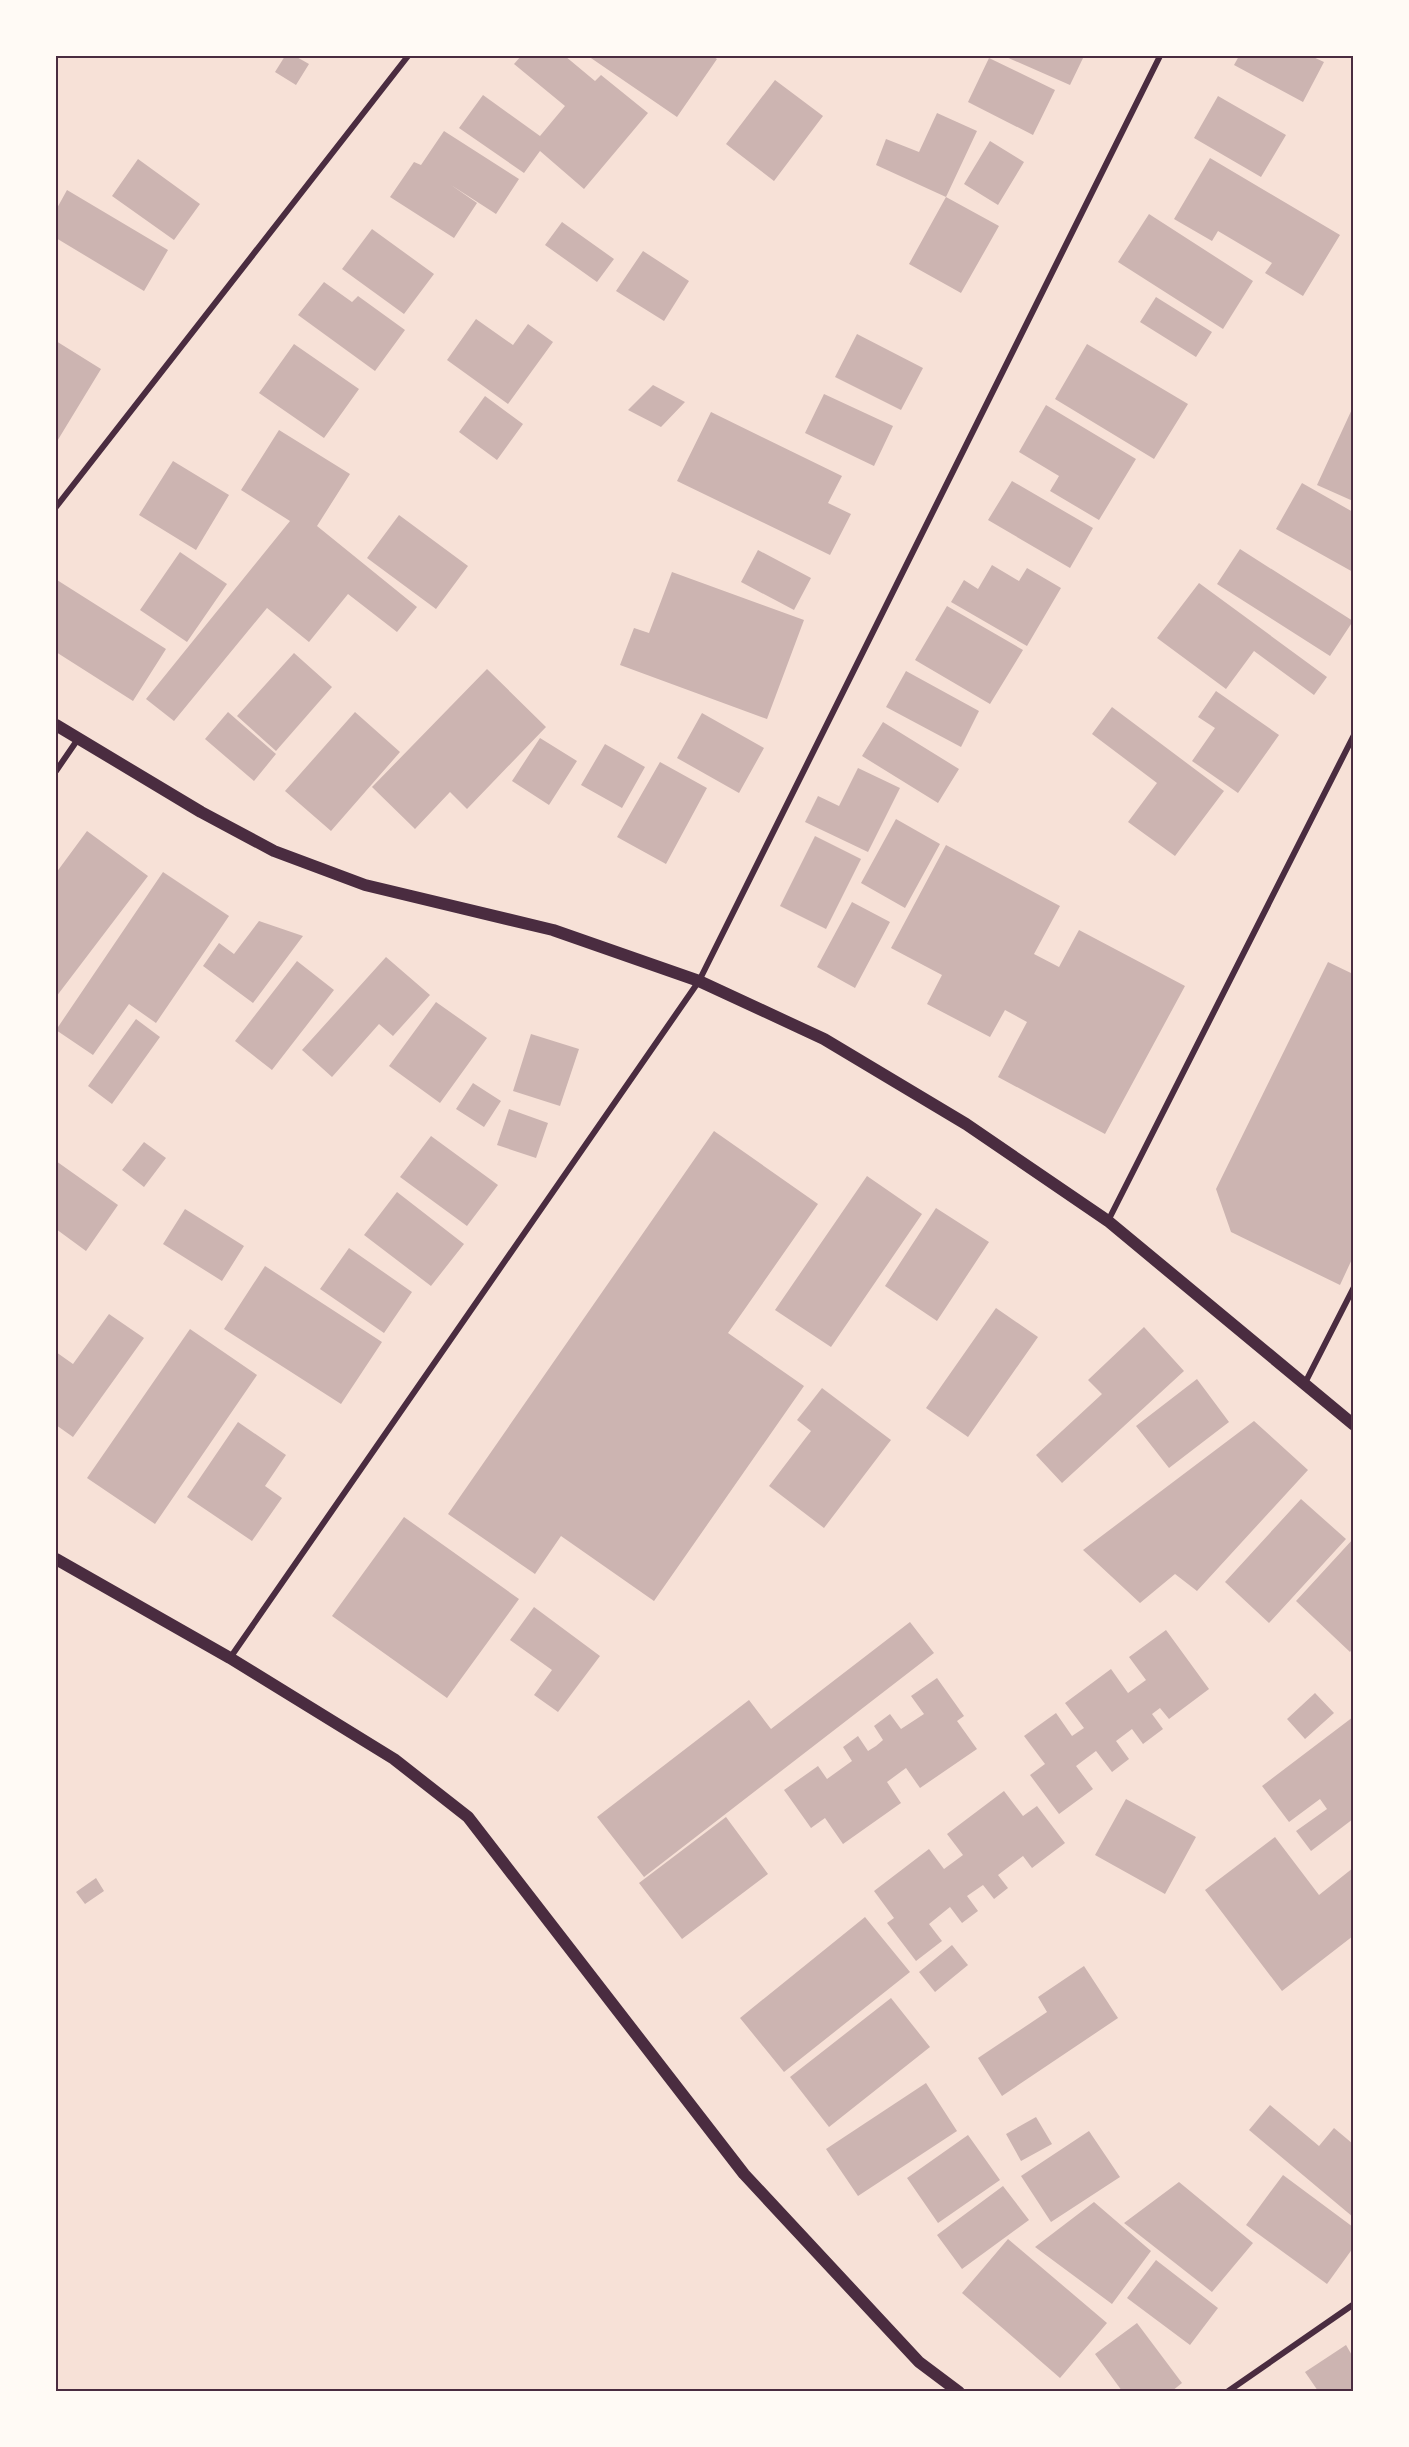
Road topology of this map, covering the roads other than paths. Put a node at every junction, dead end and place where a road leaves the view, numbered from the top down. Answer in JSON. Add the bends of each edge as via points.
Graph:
{"nodes":[{"id":1,"x":408,"y":56,"type":"edge"},
{"id":2,"x":1160,"y":56,"type":"edge"},
{"id":3,"x":56,"y":507,"type":"edge"},
{"id":4,"x":56,"y":725,"type":"edge"},
{"id":5,"x":1353,"y":735,"type":"edge"},
{"id":6,"x":78,"y":739,"type":"junction"},
{"id":7,"x":56,"y":771,"type":"edge"},
{"id":8,"x":699,"y":981,"type":"junction"},
{"id":9,"x":1108,"y":1221,"type":"junction"},
{"id":10,"x":1353,"y":1287,"type":"edge"},
{"id":11,"x":1305,"y":1383,"type":"junction"},
{"id":12,"x":1353,"y":1425,"type":"edge"},
{"id":13,"x":56,"y":1559,"type":"edge"},
{"id":14,"x":230,"y":1658,"type":"junction"},
{"id":15,"x":1353,"y":2304,"type":"edge"},
{"id":16,"x":959,"y":2391,"type":"edge"},
{"id":17,"x":1227,"y":2391,"type":"edge"}],
"edges":[{"from":1,"to":3,"type":"street"},
{"from":2,"to":8,"type":"street"},
{"from":4,"to":6,"type":"main road"},
{"from":5,"to":9,"type":"street"},
{"from":6,"to":7,"type":"street"},
{"from":6,"to":8,"type":"main road","via":[[274,851],[365,885],[553,930]]},
{"from":8,"to":9,"type":"main road","via":[[824,1039],[966,1124]]},
{"from":8,"to":14,"type":"street"},
{"from":9,"to":11,"type":"main road"},
{"from":10,"to":11,"type":"street"},
{"from":11,"to":12,"type":"main road"},
{"from":13,"to":14,"type":"main road"},
{"from":14,"to":16,"type":"main road","via":[[394,1759],[468,1817],[744,2174],[919,2362]]},
{"from":15,"to":17,"type":"street"}]}
